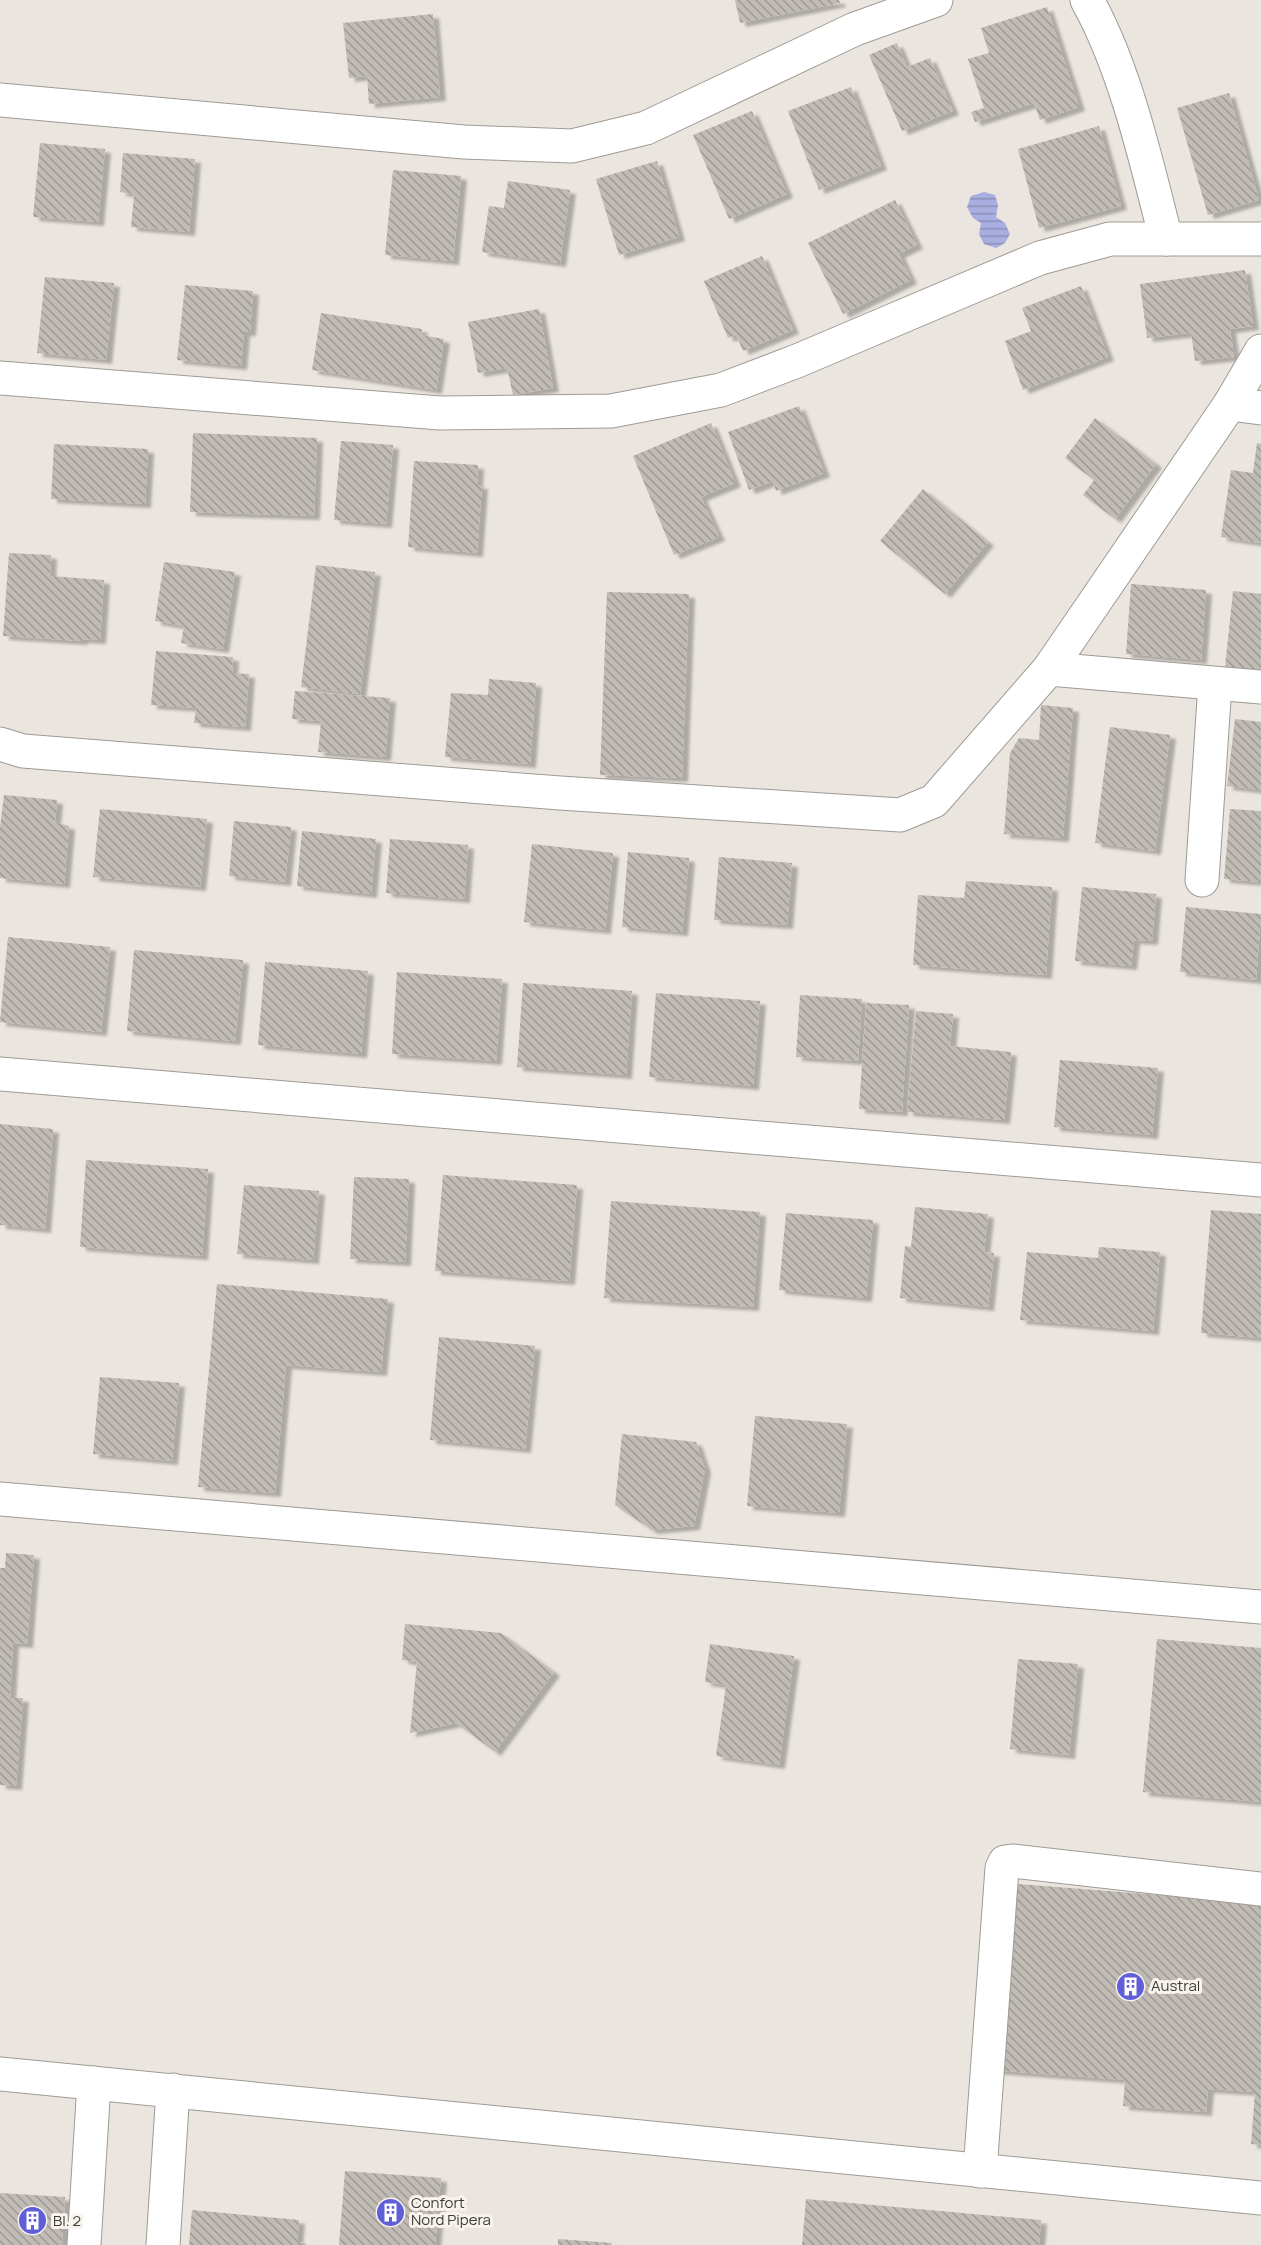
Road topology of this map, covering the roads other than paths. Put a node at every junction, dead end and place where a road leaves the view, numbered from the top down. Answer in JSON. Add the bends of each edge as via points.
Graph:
{"nodes":[{"id":1,"x":936,"y":0,"type":"edge"},
{"id":2,"x":1087,"y":0,"type":"edge"},
{"id":3,"x":0,"y":100,"type":"edge"},
{"id":4,"x":1166,"y":239,"type":"junction"},
{"id":5,"x":1261,"y":239,"type":"edge"},
{"id":6,"x":1261,"y":351,"type":"edge"},
{"id":7,"x":0,"y":378,"type":"edge"},
{"id":8,"x":1245,"y":406,"type":"edge"},
{"id":9,"x":1049,"y":669,"type":"junction"},
{"id":10,"x":1215,"y":684,"type":"junction"},
{"id":11,"x":1261,"y":687,"type":"edge"},
{"id":12,"x":0,"y":744,"type":"edge"},
{"id":13,"x":1202,"y":880,"type":"dead end"},
{"id":14,"x":0,"y":1074,"type":"edge"},
{"id":15,"x":1261,"y":1180,"type":"edge"},
{"id":16,"x":0,"y":1499,"type":"edge"},
{"id":17,"x":1261,"y":1607,"type":"edge"},
{"id":18,"x":1261,"y":1889,"type":"edge"},
{"id":19,"x":0,"y":2074,"type":"edge"},
{"id":20,"x":94,"y":2083,"type":"junction"},
{"id":21,"x":173,"y":2091,"type":"junction"},
{"id":22,"x":980,"y":2171,"type":"junction"},
{"id":23,"x":1261,"y":2198,"type":"edge"},
{"id":24,"x":84,"y":2245,"type":"edge"},
{"id":25,"x":163,"y":2245,"type":"edge"}],
"edges":[{"from":1,"to":3,"type":"street","via":[[855,29],[646,128],[572,146],[464,142]]},
{"from":2,"to":4,"type":"street","via":[[1104,32],[1146,159]]},
{"from":4,"to":5,"type":"street"},
{"from":4,"to":7,"type":"street","via":[[1110,239],[1073,247],[721,390],[611,411],[440,412]]},
{"from":6,"to":8,"type":"street"},
{"from":8,"to":9,"type":"street"},
{"from":9,"to":10,"type":"street"},
{"from":9,"to":12,"type":"street","via":[[934,801],[900,815],[58,754]]},
{"from":10,"to":11,"type":"street"},
{"from":10,"to":13,"type":"street"},
{"from":14,"to":15,"type":"street"},
{"from":16,"to":17,"type":"street"},
{"from":18,"to":22,"type":"street","via":[[1005,1862]]},
{"from":19,"to":20,"type":"street"},
{"from":20,"to":21,"type":"street"},
{"from":20,"to":24,"type":"street"},
{"from":21,"to":22,"type":"street"},
{"from":21,"to":25,"type":"street"},
{"from":22,"to":23,"type":"street"}]}
